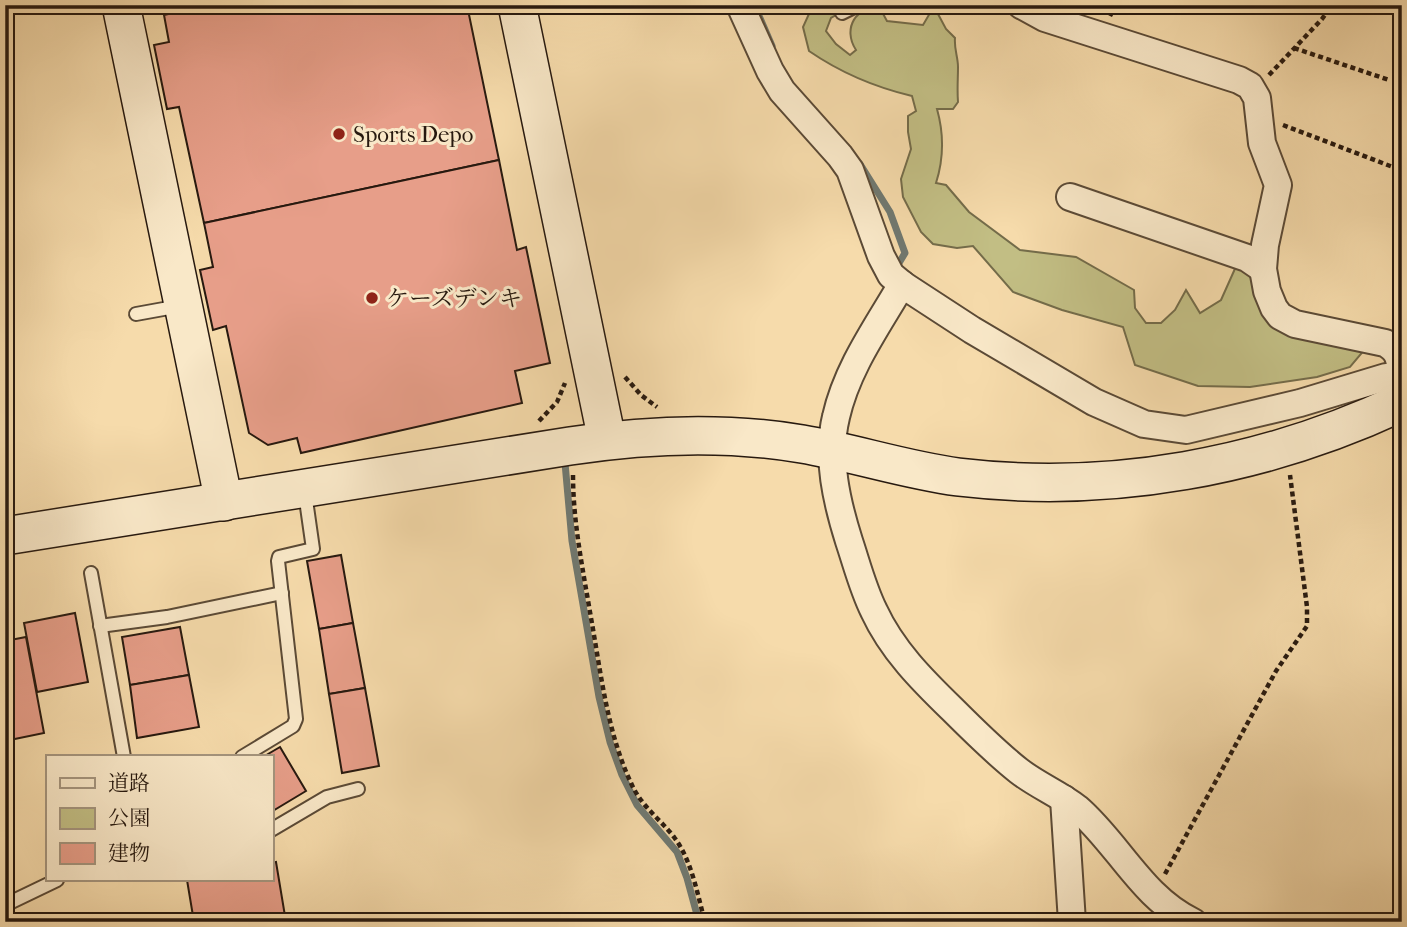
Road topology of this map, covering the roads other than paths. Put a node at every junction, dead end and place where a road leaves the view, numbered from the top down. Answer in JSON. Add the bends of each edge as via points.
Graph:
{"nodes":[{"id":1,"x":121,"y":5,"type":"edge"},
{"id":2,"x":135,"y":5,"type":"edge"},
{"id":3,"x":517,"y":5,"type":"edge"},
{"id":4,"x":740,"y":5,"type":"edge"},
{"id":5,"x":859,"y":5,"type":"edge"},
{"id":6,"x":1021,"y":5,"type":"edge"},
{"id":7,"x":842,"y":13,"type":"dead end"},
{"id":8,"x":1070,"y":197,"type":"dead end"},
{"id":9,"x":1263,"y":269,"type":"junction"},
{"id":10,"x":901,"y":284,"type":"junction"},
{"id":11,"x":183,"y":305,"type":"junction"},
{"id":12,"x":136,"y":314,"type":"dead end"},
{"id":13,"x":1401,"y":378,"type":"edge"},
{"id":14,"x":1402,"y":402,"type":"edge"},
{"id":15,"x":607,"y":440,"type":"junction"},
{"id":16,"x":833,"y":449,"type":"junction"},
{"id":17,"x":304,"y":489,"type":"junction"},
{"id":18,"x":231,"y":501,"type":"junction"},
{"id":19,"x":5,"y":536,"type":"edge"},
{"id":20,"x":91,"y":573,"type":"dead end"},
{"id":21,"x":282,"y":593,"type":"junction"},
{"id":22,"x":100,"y":626,"type":"junction"},
{"id":23,"x":124,"y":755,"type":"edge"},
{"id":24,"x":245,"y":755,"type":"edge"},
{"id":25,"x":358,"y":789,"type":"dead end"},
{"id":26,"x":1064,"y":799,"type":"junction"},
{"id":27,"x":273,"y":829,"type":"edge"},
{"id":28,"x":55,"y":881,"type":"edge"},
{"id":29,"x":5,"y":905,"type":"edge"},
{"id":30,"x":1072,"y":922,"type":"edge"},
{"id":31,"x":1194,"y":922,"type":"edge"}],
"edges":[{"from":1,"to":11,"type":"street"},
{"from":2,"to":18,"type":"street"},
{"from":3,"to":15,"type":"street"},
{"from":4,"to":10,"type":"street","via":[[782,91],[850,170],[881,256]]},
{"from":5,"to":7,"type":"lane"},
{"from":6,"to":9,"type":"street","via":[[1052,21],[1239,80],[1254,90],[1262,143],[1278,185]]},
{"from":8,"to":9,"type":"street","via":[[1247,258]]},
{"from":9,"to":13,"type":"street","via":[[1270,300],[1280,316],[1295,324],[1393,347],[1399,356]]},
{"from":10,"to":13,"type":"street","via":[[1094,402],[1156,427],[1196,429],[1385,377]]},
{"from":10,"to":16,"type":"street","via":[[848,379],[835,420]]},
{"from":11,"to":12,"type":"lane"},
{"from":11,"to":18,"type":"street"},
{"from":14,"to":16,"type":"street","via":[[1278,450],[1146,477],[997,481],[931,473]]},
{"from":15,"to":16,"type":"street","via":[[708,435]]},
{"from":15,"to":17,"type":"street"},
{"from":16,"to":26,"type":"street","via":[[841,515],[885,632],[909,665],[990,747]]},
{"from":17,"to":18,"type":"street"},
{"from":17,"to":21,"type":"lane","via":[[314,546],[311,551],[279,557]]},
{"from":18,"to":19,"type":"street"},
{"from":20,"to":22,"type":"lane"},
{"from":21,"to":22,"type":"lane"},
{"from":21,"to":24,"type":"lane","via":[[296,719],[293,726]]},
{"from":22,"to":23,"type":"lane"},
{"from":25,"to":27,"type":"lane","via":[[327,797]]},
{"from":26,"to":30,"type":"street"},
{"from":26,"to":31,"type":"street","via":[[1100,829],[1154,893]]},
{"from":28,"to":29,"type":"lane"}]}
